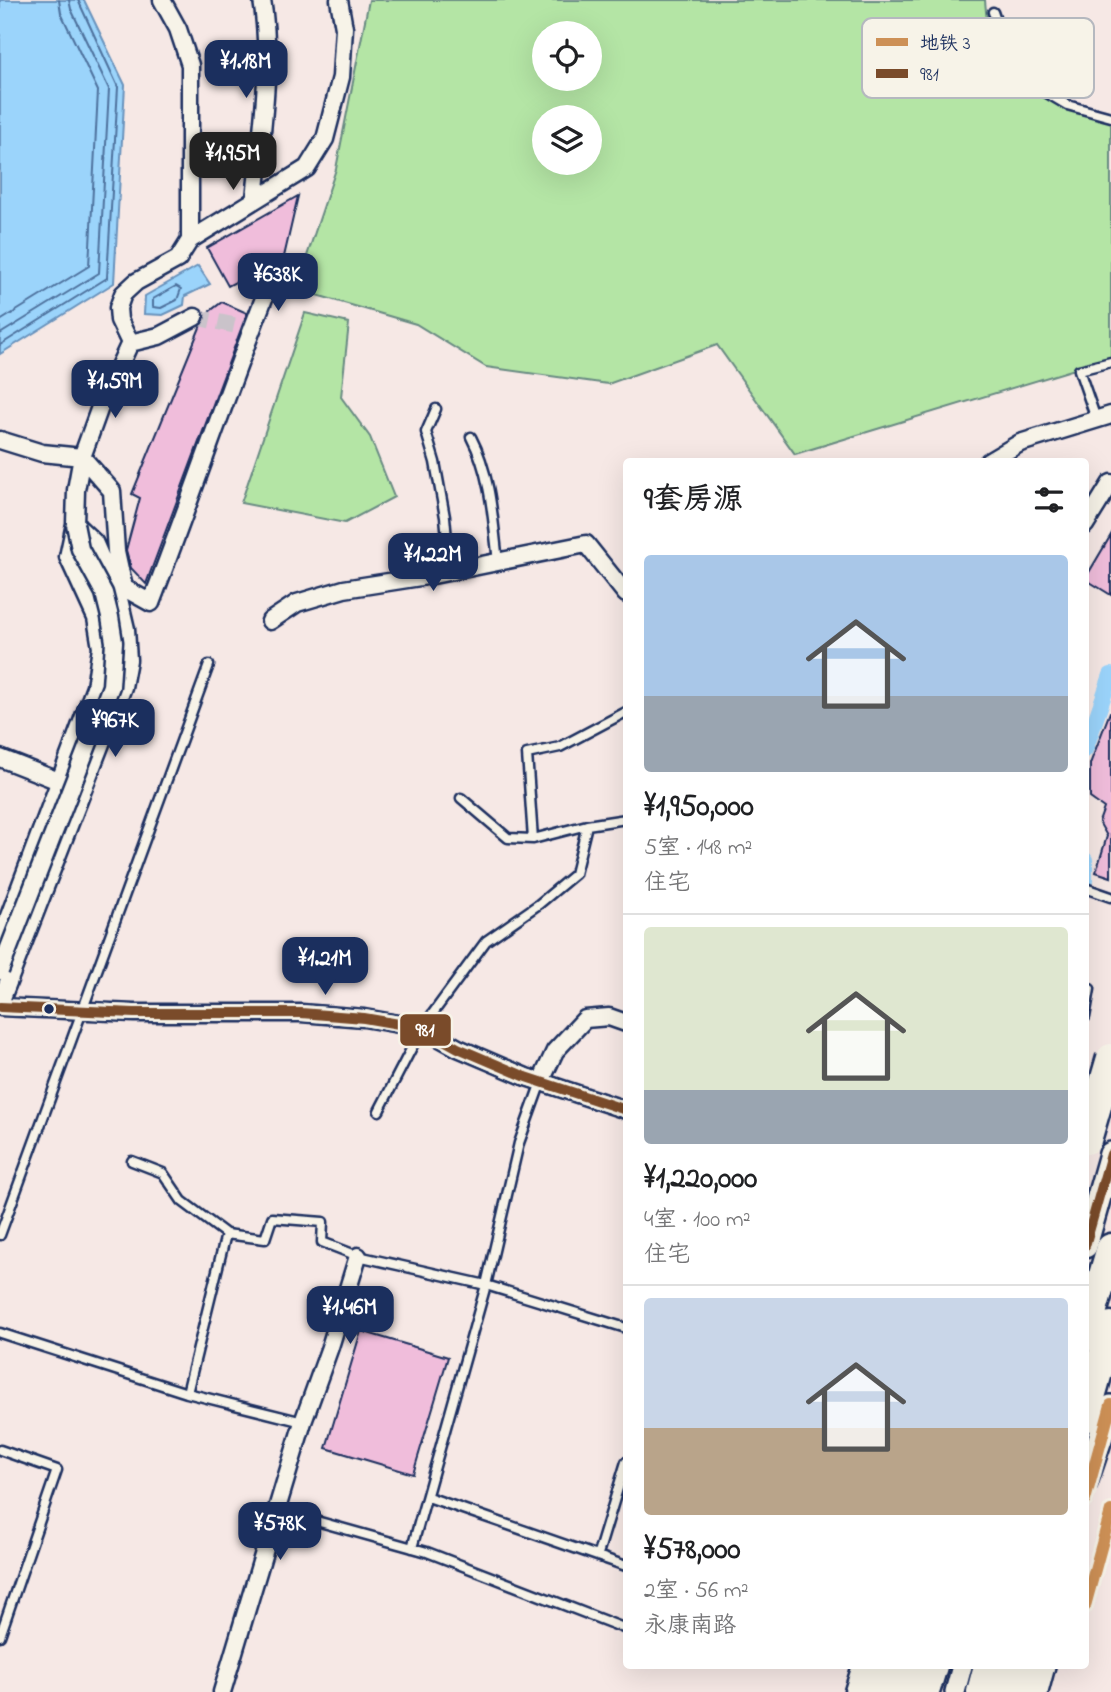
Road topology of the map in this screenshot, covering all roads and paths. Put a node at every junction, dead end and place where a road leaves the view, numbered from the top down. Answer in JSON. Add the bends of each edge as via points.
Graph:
{"nodes":[{"id":1,"x":162,"y":0,"type":"edge"},
{"id":2,"x":262,"y":0,"type":"edge"},
{"id":3,"x":339,"y":0,"type":"edge"},
{"id":4,"x":993,"y":12,"type":"dead end"},
{"id":5,"x":995,"y":18,"type":"edge"},
{"id":6,"x":1056,"y":98,"type":"edge"},
{"id":7,"x":1111,"y":117,"type":"edge"},
{"id":8,"x":255,"y":200,"type":"junction"},
{"id":9,"x":190,"y":240,"type":"junction"},
{"id":10,"x":270,"y":283,"type":"dead end"},
{"id":11,"x":195,"y":317,"type":"tunnel mouth"},
{"id":12,"x":130,"y":343,"type":"junction"},
{"id":13,"x":1111,"y":362,"type":"edge"},
{"id":14,"x":436,"y":409,"type":"dead end"},
{"id":15,"x":1103,"y":417,"type":"edge"},
{"id":16,"x":471,"y":437,"type":"dead end"},
{"id":17,"x":0,"y":440,"type":"edge"},
{"id":18,"x":82,"y":457,"type":"junction"},
{"id":19,"x":995,"y":458,"type":"edge"},
{"id":20,"x":1111,"y":483,"type":"edge"},
{"id":21,"x":1089,"y":519,"type":"edge"},
{"id":22,"x":75,"y":524,"type":"junction"},
{"id":23,"x":498,"y":562,"type":"junction"},
{"id":24,"x":450,"y":571,"type":"junction"},
{"id":25,"x":623,"y":590,"type":"edge"},
{"id":26,"x":270,"y":621,"type":"dead end"},
{"id":27,"x":209,"y":665,"type":"dead end"},
{"id":28,"x":623,"y":714,"type":"edge"},
{"id":29,"x":0,"y":758,"type":"edge"},
{"id":30,"x":60,"y":781,"type":"junction"},
{"id":31,"x":83,"y":790,"type":"junction"},
{"id":32,"x":461,"y":798,"type":"dead end"},
{"id":33,"x":623,"y":819,"type":"edge"},
{"id":34,"x":587,"y":825,"type":"junction"},
{"id":35,"x":533,"y":839,"type":"junction"},
{"id":36,"x":1089,"y":889,"type":"edge"},
{"id":37,"x":1111,"y":897,"type":"edge"},
{"id":38,"x":0,"y":940,"type":"edge"},
{"id":39,"x":0,"y":971,"type":"edge"},
{"id":40,"x":1090,"y":989,"type":"dead end"},
{"id":41,"x":1089,"y":995,"type":"edge"},
{"id":42,"x":0,"y":1005,"type":"edge"},
{"id":43,"x":81,"y":1010,"type":"junction"},
{"id":44,"x":623,"y":1019,"type":"edge"},
{"id":45,"x":422,"y":1028,"type":"junction"},
{"id":46,"x":1111,"y":1058,"type":"edge"},
{"id":47,"x":541,"y":1082,"type":"junction"},
{"id":48,"x":623,"y":1106,"type":"edge"},
{"id":49,"x":379,"y":1111,"type":"dead end"},
{"id":50,"x":1092,"y":1137,"type":"edge"},
{"id":51,"x":132,"y":1161,"type":"dead end"},
{"id":52,"x":1089,"y":1184,"type":"edge"},
{"id":53,"x":226,"y":1234,"type":"junction"},
{"id":54,"x":0,"y":1235,"type":"edge"},
{"id":55,"x":1111,"y":1248,"type":"edge"},
{"id":56,"x":358,"y":1256,"type":"junction"},
{"id":57,"x":486,"y":1285,"type":"junction"},
{"id":58,"x":1089,"y":1323,"type":"edge"},
{"id":59,"x":1111,"y":1326,"type":"edge"},
{"id":60,"x":623,"y":1327,"type":"edge"},
{"id":61,"x":0,"y":1333,"type":"edge"},
{"id":62,"x":187,"y":1393,"type":"junction"},
{"id":63,"x":1089,"y":1404,"type":"edge"},
{"id":64,"x":1111,"y":1407,"type":"edge"},
{"id":65,"x":303,"y":1422,"type":"junction"},
{"id":66,"x":0,"y":1450,"type":"edge"},
{"id":67,"x":1089,"y":1471,"type":"edge"},
{"id":68,"x":623,"y":1472,"type":"edge"},
{"id":69,"x":428,"y":1497,"type":"junction"},
{"id":70,"x":277,"y":1510,"type":"junction"},
{"id":71,"x":412,"y":1548,"type":"junction"},
{"id":72,"x":598,"y":1554,"type":"junction"},
{"id":73,"x":623,"y":1565,"type":"edge"},
{"id":74,"x":623,"y":1628,"type":"edge"},
{"id":75,"x":0,"y":1636,"type":"edge"},
{"id":76,"x":866,"y":1669,"type":"edge"},
{"id":77,"x":894,"y":1669,"type":"edge"},
{"id":78,"x":921,"y":1669,"type":"edge"},
{"id":79,"x":932,"y":1669,"type":"edge"},
{"id":80,"x":961,"y":1669,"type":"edge"},
{"id":81,"x":987,"y":1669,"type":"edge"},
{"id":82,"x":1010,"y":1669,"type":"edge"},
{"id":83,"x":1028,"y":1669,"type":"edge"},
{"id":84,"x":1044,"y":1669,"type":"edge"},
{"id":85,"x":1036,"y":1691,"type":"edge"},
{"id":86,"x":222,"y":1692,"type":"edge"},
{"id":87,"x":859,"y":1692,"type":"edge"},
{"id":88,"x":887,"y":1692,"type":"edge"},
{"id":89,"x":907,"y":1692,"type":"edge"},
{"id":90,"x":925,"y":1692,"type":"edge"},
{"id":91,"x":955,"y":1692,"type":"edge"},
{"id":92,"x":981,"y":1692,"type":"edge"},
{"id":93,"x":1003,"y":1692,"type":"edge"}],
"edges":[{"from":1,"to":9,"type":"street","via":[[190,65]]},
{"from":2,"to":8,"type":"street","via":[[265,92]]},
{"from":3,"to":8,"type":"street","via":[[344,28],[341,77],[325,139],[307,168]]},
{"from":4,"to":5,"type":"lane"},
{"from":6,"to":7,"type":"lane"},
{"from":8,"to":9,"type":"street"},
{"from":9,"to":12,"type":"street","via":[[178,260],[123,294],[119,320]]},
{"from":10,"to":18,"type":"street","via":[[151,603],[124,588],[112,491]]},
{"from":11,"to":12,"type":"street","via":[[159,336]]},
{"from":12,"to":18,"type":"street"},
{"from":13,"to":15,"type":"lane","via":[[1079,370]]},
{"from":14,"to":24,"type":"lane","via":[[426,432],[445,517]]},
{"from":15,"to":19,"type":"street","via":[[1020,443]]},
{"from":16,"to":23,"type":"lane","via":[[489,492]]},
{"from":17,"to":18,"type":"street","via":[[42,453]]},
{"from":18,"to":22,"type":"street"},
{"from":20,"to":21,"type":"street"},
{"from":22,"to":30,"type":"street","via":[[68,557],[96,618],[101,648],[95,687]]},
{"from":22,"to":31,"type":"street","via":[[94,542],[119,599],[128,660],[123,687]]},
{"from":22,"to":39,"type":"street","bridge":true,"via":[[80,549],[104,593],[110,617],[114,642],[111,686]]},
{"from":23,"to":24,"type":"street"},
{"from":23,"to":25,"type":"street","via":[[586,544]]},
{"from":24,"to":26,"type":"street","via":[[344,589],[297,603]]},
{"from":27,"to":43,"type":"lane"},
{"from":28,"to":35,"type":"lane","via":[[560,747],[527,754]]},
{"from":29,"to":30,"type":"street"},
{"from":30,"to":31,"type":"street"},
{"from":30,"to":38,"type":"street"},
{"from":31,"to":42,"type":"street"},
{"from":32,"to":35,"type":"lane","via":[[508,838]]},
{"from":33,"to":34,"type":"lane"},
{"from":34,"to":35,"type":"lane"},
{"from":34,"to":45,"type":"lane","via":[[575,874],[486,941]]},
{"from":36,"to":37,"type":"lane"},
{"from":40,"to":41,"type":"lane"},
{"from":42,"to":43,"type":"street"},
{"from":43,"to":45,"type":"street","via":[[302,1013]]},
{"from":43,"to":54,"type":"lane"},
{"from":44,"to":47,"type":"street","via":[[585,1019],[555,1051]]},
{"from":45,"to":47,"type":"street"},
{"from":45,"to":49,"type":"lane"},
{"from":46,"to":50,"type":"highway","bridge":true},
{"from":47,"to":48,"type":"street"},
{"from":47,"to":57,"type":"lane","via":[[519,1143]]},
{"from":50,"to":52,"type":"main road"},
{"from":51,"to":53,"type":"lane","via":[[163,1173],[182,1201]]},
{"from":53,"to":56,"type":"lane","via":[[265,1239],[271,1218],[323,1222],[322,1242]]},
{"from":53,"to":62,"type":"lane"},
{"from":55,"to":58,"type":"highway"},
{"from":56,"to":57,"type":"lane"},
{"from":56,"to":65,"type":"street"},
{"from":57,"to":60,"type":"lane"},
{"from":57,"to":69,"type":"lane"},
{"from":59,"to":63,"type":"highway"},
{"from":61,"to":62,"type":"lane"},
{"from":62,"to":65,"type":"lane"},
{"from":64,"to":67,"type":"main road"},
{"from":65,"to":70,"type":"street"},
{"from":66,"to":75,"type":"lane","via":[[57,1470]]},
{"from":68,"to":72,"type":"lane"},
{"from":69,"to":71,"type":"lane"},
{"from":69,"to":72,"type":"lane"},
{"from":70,"to":71,"type":"lane"},
{"from":70,"to":86,"type":"street"},
{"from":71,"to":74,"type":"lane"},
{"from":72,"to":73,"type":"lane"},
{"from":76,"to":87,"type":"highway"},
{"from":77,"to":88,"type":"highway"},
{"from":78,"to":89,"type":"main road"},
{"from":79,"to":90,"type":"highway"},
{"from":80,"to":91,"type":"street"},
{"from":81,"to":92,"type":"highway"},
{"from":82,"to":93,"type":"highway"},
{"from":83,"to":85,"type":"main road"},
{"from":84,"to":85,"type":"street"}]}
